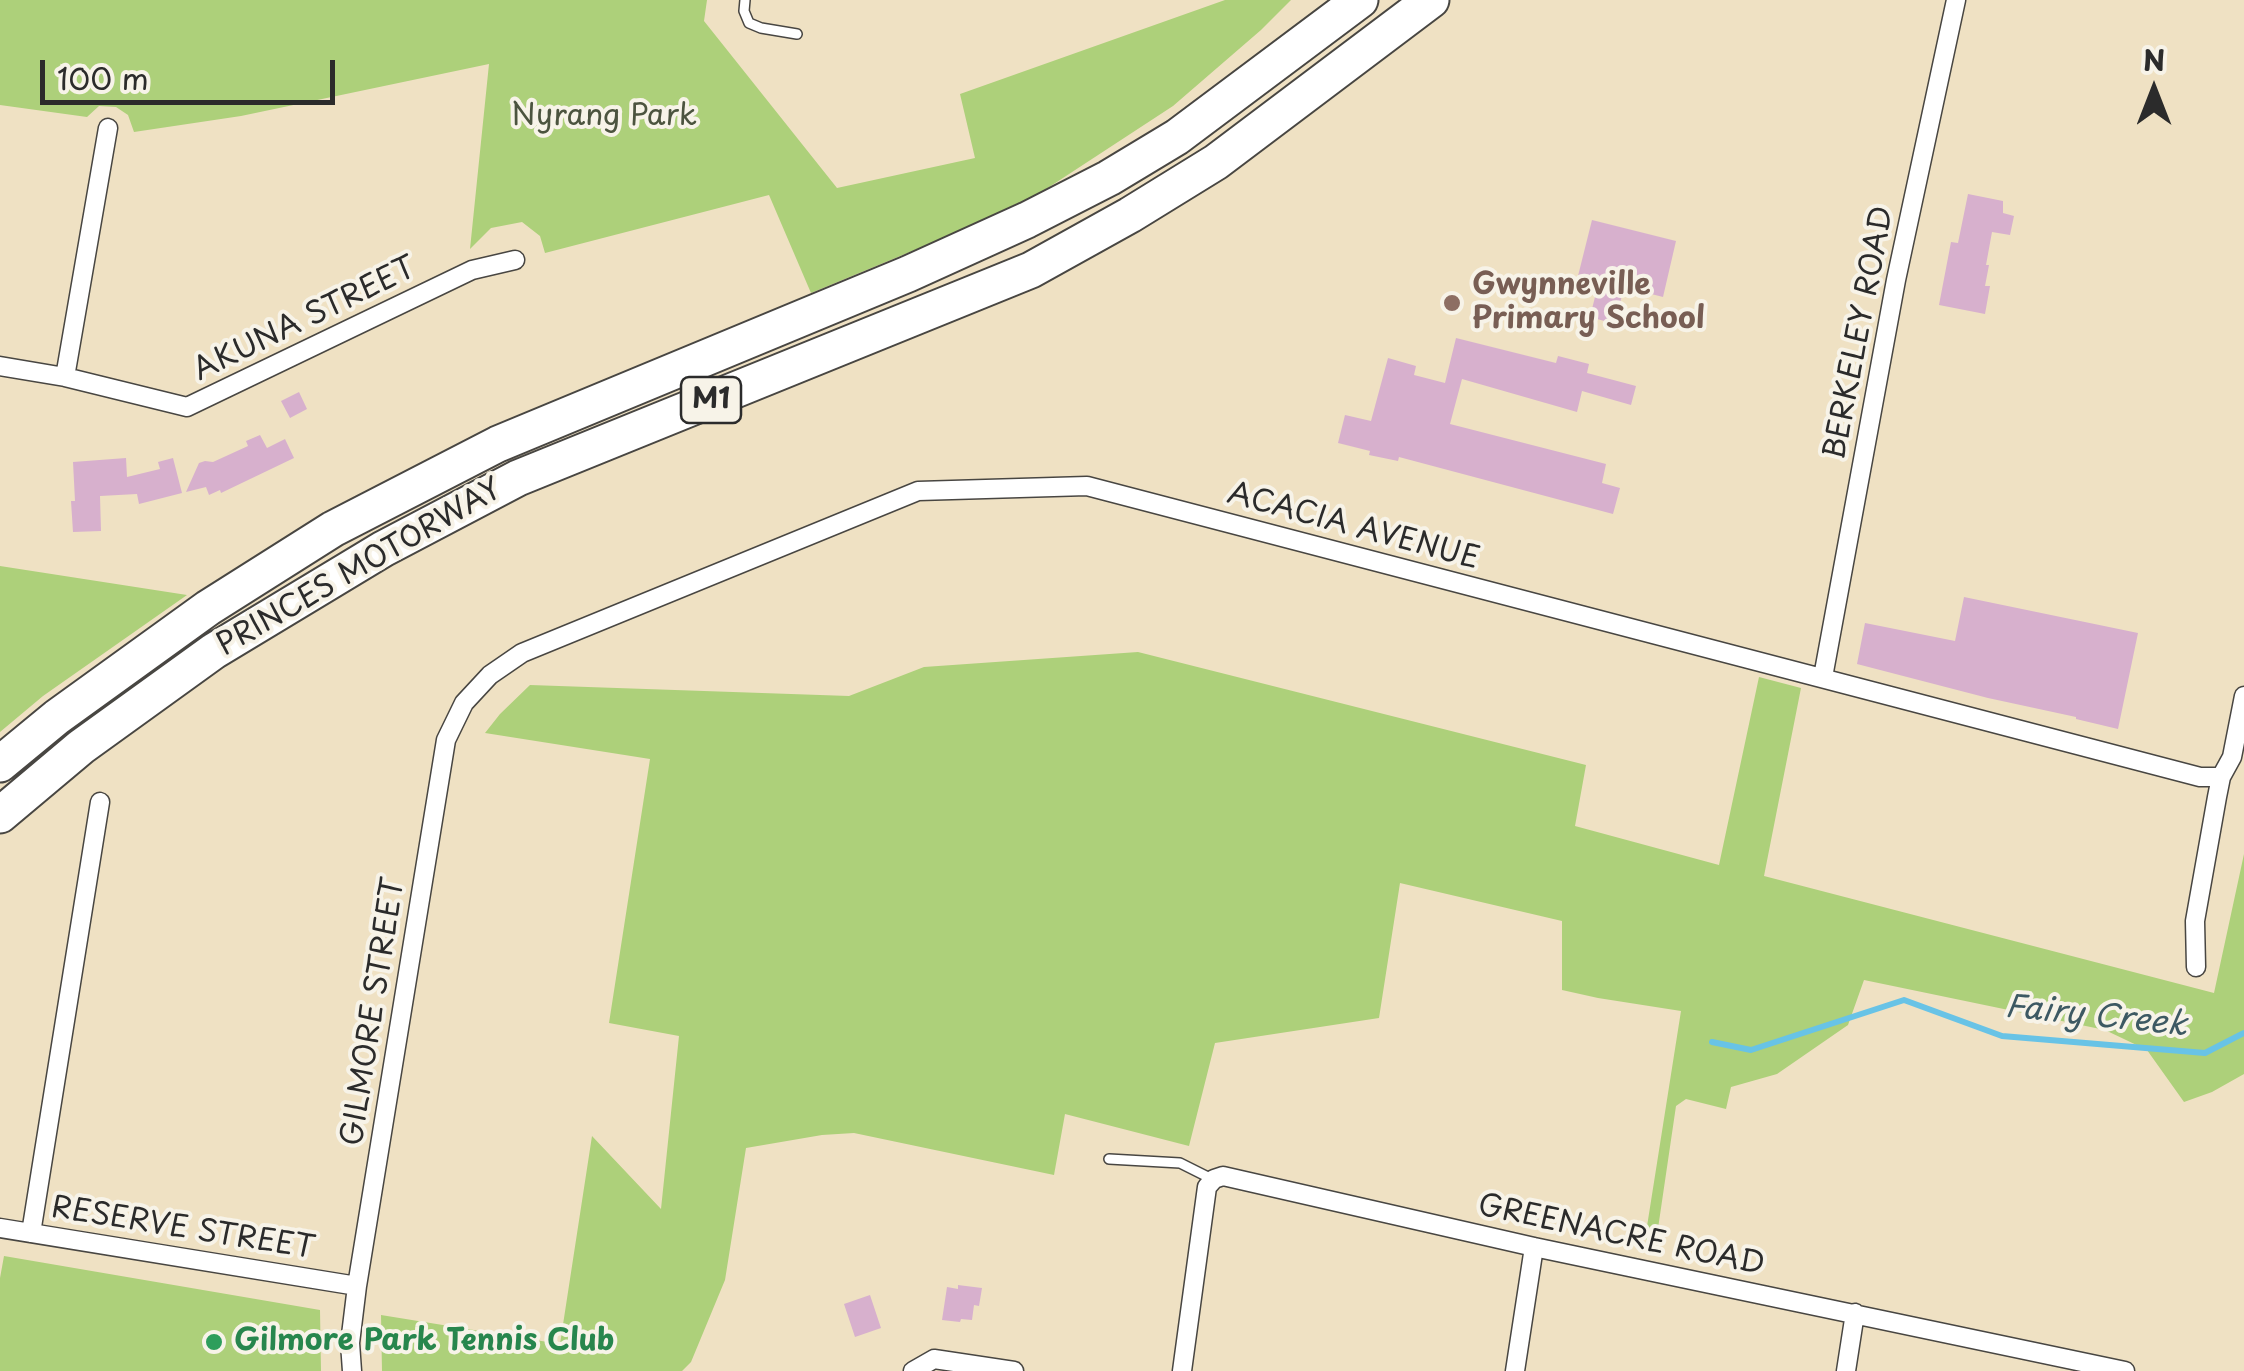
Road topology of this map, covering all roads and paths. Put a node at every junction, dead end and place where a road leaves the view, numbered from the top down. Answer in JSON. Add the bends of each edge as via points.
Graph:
{"nodes":[{"id":1,"x":745,"y":0,"type":"edge"},
{"id":2,"x":1360,"y":0,"type":"edge"},
{"id":3,"x":1430,"y":0,"type":"edge"},
{"id":4,"x":1956,"y":0,"type":"edge"},
{"id":5,"x":797,"y":34,"type":"dead end"},
{"id":6,"x":108,"y":128,"type":"dead end"},
{"id":7,"x":515,"y":260,"type":"dead end"},
{"id":8,"x":0,"y":366,"type":"edge"},
{"id":9,"x":65,"y":378,"type":"junction"},
{"id":10,"x":490,"y":674,"type":"joint"},
{"id":11,"x":1823,"y":677,"type":"junction"},
{"id":12,"x":2244,"y":696,"type":"edge"},
{"id":13,"x":0,"y":764,"type":"edge"},
{"id":14,"x":2221,"y":776,"type":"junction"},
{"id":15,"x":100,"y":802,"type":"dead end"},
{"id":16,"x":0,"y":815,"type":"edge"},
{"id":17,"x":2196,"y":967,"type":"dead end"},
{"id":18,"x":1108,"y":1160,"type":"dead end"},
{"id":19,"x":1214,"y":1179,"type":"junction"},
{"id":20,"x":0,"y":1228,"type":"edge"},
{"id":21,"x":31,"y":1232,"type":"junction"},
{"id":22,"x":1534,"y":1247,"type":"junction"},
{"id":23,"x":357,"y":1286,"type":"junction"},
{"id":24,"x":1855,"y":1312,"type":"junction"},
{"id":25,"x":352,"y":1371,"type":"edge"},
{"id":26,"x":913,"y":1371,"type":"edge"},
{"id":27,"x":1014,"y":1371,"type":"edge"},
{"id":28,"x":1182,"y":1371,"type":"edge"},
{"id":29,"x":1515,"y":1371,"type":"edge"},
{"id":30,"x":1846,"y":1371,"type":"edge"},
{"id":31,"x":2125,"y":1371,"type":"edge"}],
"edges":[{"from":1,"to":5,"type":"lane","via":[[749,23]]},
{"from":2,"to":13,"type":"highway","name":"PRINCES MOTORWAY","number":"M1","via":[[1177,137],[1027,220],[498,444],[333,529],[208,608]]},
{"from":3,"to":16,"type":"highway","name":"PRINCES MOTORWAY","number":"M1","via":[[1216,162],[1031,270],[518,478],[383,549],[214,651],[80,747]]},
{"from":4,"to":11,"type":"street","name":"BERKELEY ROAD"},
{"from":6,"to":9,"type":"street"},
{"from":7,"to":9,"type":"street","name":"AKUNA STREET","via":[[472,270],[187,407]]},
{"from":8,"to":9,"type":"street","name":"AKUNA STREET"},
{"from":10,"to":11,"type":"street","name":"ACACIA AVENUE","via":[[522,652],[918,491],[1087,486]]},
{"from":10,"to":23,"type":"street","name":"GILMORE STREET","via":[[464,703],[446,740]]},
{"from":11,"to":14,"type":"street","name":"ACACIA AVENUE","via":[[2200,776]]},
{"from":12,"to":14,"type":"street","via":[[2232,758]]},
{"from":14,"to":17,"type":"street","via":[[2196,921]]},
{"from":15,"to":21,"type":"street"},
{"from":18,"to":19,"type":"lane","name":"GREENACRE ROAD","via":[[1180,1164]]},
{"from":19,"to":22,"type":"street","name":"GREENACRE ROAD"},
{"from":19,"to":28,"type":"street"},
{"from":20,"to":21,"type":"street","name":"RESERVE STREET"},
{"from":21,"to":23,"type":"street","name":"RESERVE STREET"},
{"from":22,"to":24,"type":"street","name":"GREENACRE ROAD"},
{"from":22,"to":29,"type":"street"},
{"from":23,"to":25,"type":"street","name":"GILMORE STREET"},
{"from":24,"to":30,"type":"street"},
{"from":24,"to":31,"type":"street","name":"GREENACRE ROAD"},
{"from":26,"to":27,"type":"street","via":[[934,1359]]}]}
